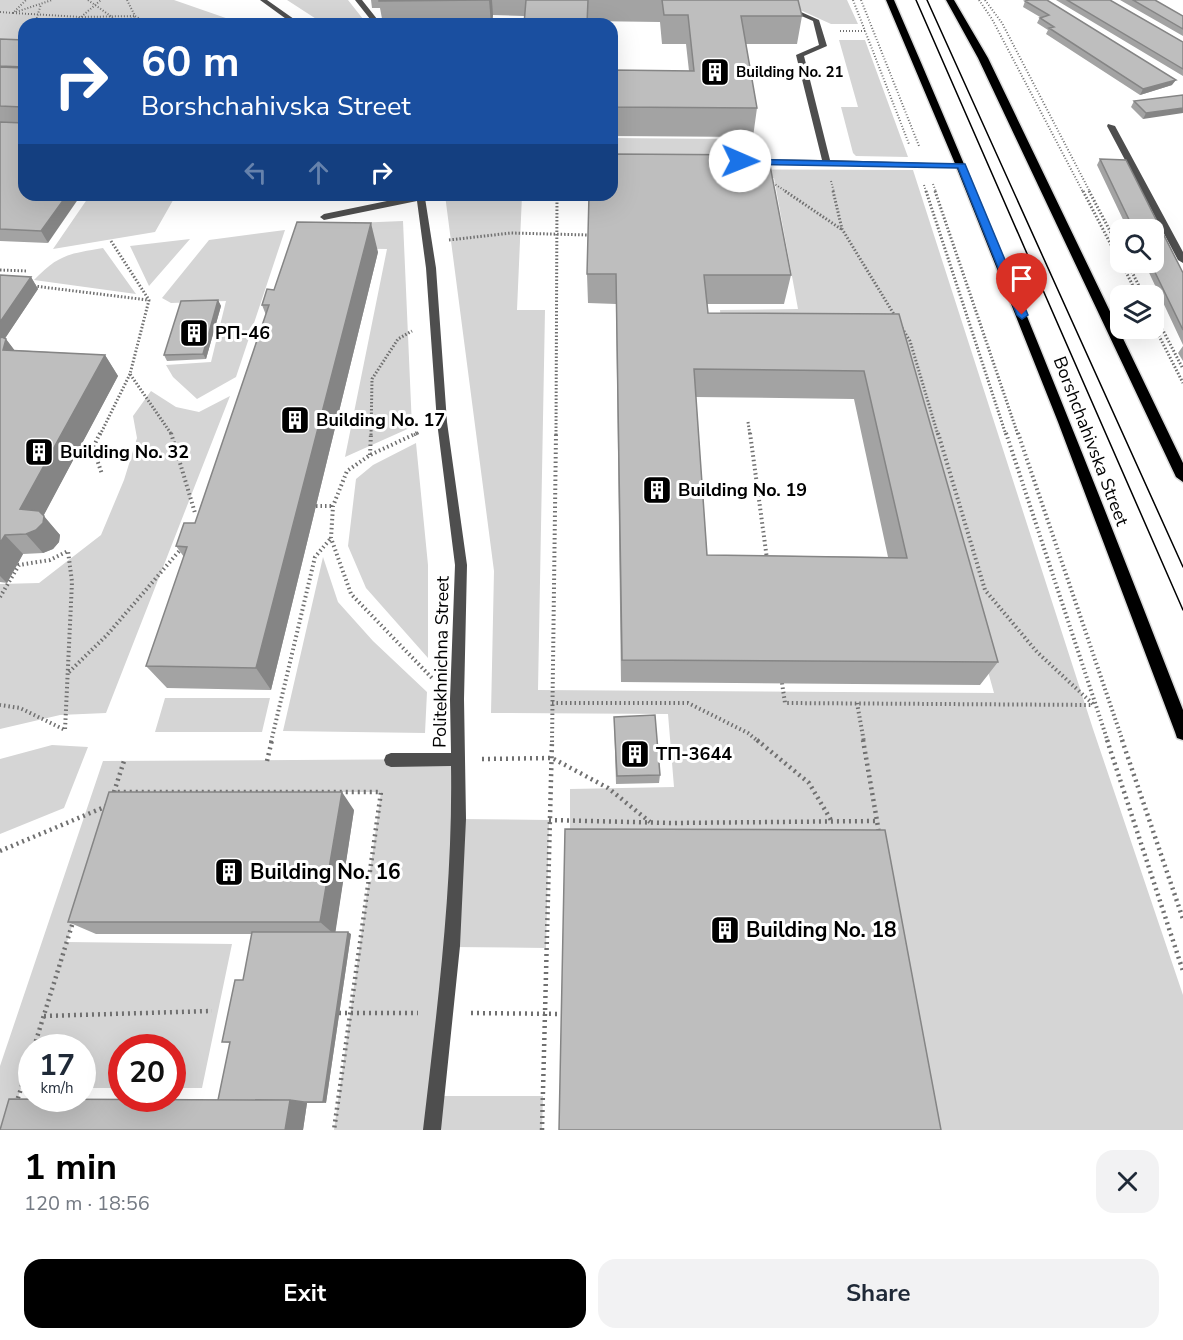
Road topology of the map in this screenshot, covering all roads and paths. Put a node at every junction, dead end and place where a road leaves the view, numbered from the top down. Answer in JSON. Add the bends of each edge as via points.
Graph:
{"nodes":[{"id":1,"x":26,"y":0,"type":"edge"},
{"id":2,"x":46,"y":0,"type":"edge"},
{"id":3,"x":52,"y":0,"type":"edge"},
{"id":4,"x":88,"y":0,"type":"edge"},
{"id":5,"x":101,"y":0,"type":"edge"},
{"id":6,"x":127,"y":0,"type":"edge"},
{"id":7,"x":263,"y":0,"type":"edge"},
{"id":8,"x":358,"y":0,"type":"edge"},
{"id":9,"x":768,"y":0,"type":"edge"},
{"id":10,"x":853,"y":0,"type":"edge"},
{"id":11,"x":861,"y":0,"type":"edge"},
{"id":12,"x":890,"y":0,"type":"edge"},
{"id":13,"x":950,"y":0,"type":"edge"},
{"id":14,"x":979,"y":0,"type":"edge"},
{"id":15,"x":986,"y":0,"type":"edge"},
{"id":16,"x":42,"y":3,"type":"junction"},
{"id":17,"x":96,"y":5,"type":"junction"},
{"id":18,"x":0,"y":12,"type":"edge"},
{"id":19,"x":13,"y":13,"type":"junction"},
{"id":20,"x":37,"y":15,"type":"junction"},
{"id":21,"x":135,"y":16,"type":"junction"},
{"id":22,"x":81,"y":17,"type":"junction"},
{"id":23,"x":112,"y":17,"type":"junction"},
{"id":24,"x":36,"y":18,"type":"edge"},
{"id":25,"x":132,"y":18,"type":"edge"},
{"id":26,"x":138,"y":18,"type":"edge"},
{"id":27,"x":289,"y":18,"type":"edge"},
{"id":28,"x":373,"y":18,"type":"edge"},
{"id":29,"x":838,"y":31,"type":"dead end"},
{"id":30,"x":866,"y":31,"type":"junction"},
{"id":31,"x":1111,"y":126,"type":"dead end"},
{"id":32,"x":740,"y":161,"type":"joint"},
{"id":33,"x":827,"y":163,"type":"junction"},
{"id":34,"x":922,"y":165,"type":"junction"},
{"id":35,"x":962,"y":166,"type":"junction"},
{"id":36,"x":398,"y":201,"type":"edge"},
{"id":37,"x":421,"y":201,"type":"edge"},
{"id":38,"x":557,"y":201,"type":"edge"},
{"id":39,"x":324,"y":218,"type":"dead end"},
{"id":40,"x":842,"y":229,"type":"junction"},
{"id":41,"x":1110,"y":231,"type":"edge"},
{"id":42,"x":558,"y":235,"type":"junction"},
{"id":43,"x":589,"y":235,"type":"edge"},
{"id":44,"x":452,"y":240,"type":"dead end"},
{"id":45,"x":111,"y":241,"type":"dead end"},
{"id":46,"x":1110,"y":241,"type":"edge"},
{"id":47,"x":1183,"y":260,"type":"edge"},
{"id":48,"x":0,"y":270,"type":"edge"},
{"id":49,"x":28,"y":271,"type":"dead end"},
{"id":50,"x":28,"y":285,"type":"edge"},
{"id":51,"x":149,"y":300,"type":"junction"},
{"id":52,"x":1164,"y":332,"type":"edge"},
{"id":53,"x":398,"y":339,"type":"dead end"},
{"id":54,"x":1161,"y":339,"type":"edge"},
{"id":55,"x":1183,"y":369,"type":"edge"},
{"id":56,"x":130,"y":374,"type":"junction"},
{"id":57,"x":1183,"y":383,"type":"edge"},
{"id":58,"x":442,"y":422,"type":"junction"},
{"id":59,"x":748,"y":422,"type":"dead end"},
{"id":60,"x":370,"y":455,"type":"junction"},
{"id":61,"x":102,"y":474,"type":"dead end"},
{"id":62,"x":1183,"y":477,"type":"edge"},
{"id":63,"x":316,"y":506,"type":"dead end"},
{"id":64,"x":333,"y":506,"type":"junction"},
{"id":65,"x":195,"y":513,"type":"dead end"},
{"id":66,"x":331,"y":538,"type":"junction"},
{"id":67,"x":185,"y":543,"type":"edge"},
{"id":68,"x":768,"y":569,"type":"edge"},
{"id":69,"x":0,"y":597,"type":"edge"},
{"id":70,"x":69,"y":673,"type":"junction"},
{"id":71,"x":782,"y":683,"type":"edge"},
{"id":72,"x":457,"y":699,"type":"junction"},
{"id":73,"x":552,"y":703,"type":"junction"},
{"id":74,"x":857,"y":703,"type":"junction"},
{"id":75,"x":0,"y":705,"type":"edge"},
{"id":76,"x":1094,"y":705,"type":"junction"},
{"id":77,"x":1183,"y":732,"type":"edge"},
{"id":78,"x":552,"y":758,"type":"junction"},
{"id":79,"x":457,"y":759,"type":"junction"},
{"id":80,"x":390,"y":760,"type":"dead end"},
{"id":81,"x":124,"y":761,"type":"dead end"},
{"id":82,"x":267,"y":761,"type":"dead end"},
{"id":83,"x":114,"y":792,"type":"junction"},
{"id":84,"x":110,"y":805,"type":"junction"},
{"id":85,"x":107,"y":815,"type":"edge"},
{"id":86,"x":549,"y":820,"type":"junction"},
{"id":87,"x":832,"y":821,"type":"junction"},
{"id":88,"x":877,"y":821,"type":"junction"},
{"id":89,"x":651,"y":823,"type":"junction"},
{"id":90,"x":880,"y":844,"type":"edge"},
{"id":91,"x":0,"y":850,"type":"edge"},
{"id":92,"x":77,"y":911,"type":"edge"},
{"id":93,"x":1183,"y":919,"type":"edge"},
{"id":94,"x":1183,"y":970,"type":"edge"},
{"id":95,"x":212,"y":1011,"type":"dead end"},
{"id":96,"x":339,"y":1012,"type":"edge"},
{"id":97,"x":351,"y":1013,"type":"junction"},
{"id":98,"x":444,"y":1013,"type":"junction"},
{"id":99,"x":544,"y":1014,"type":"junction"},
{"id":100,"x":563,"y":1014,"type":"edge"},
{"id":101,"x":44,"y":1016,"type":"junction"},
{"id":102,"x":38,"y":1034,"type":"edge"},
{"id":103,"x":18,"y":1099,"type":"edge"},
{"id":104,"x":15,"y":1109,"type":"edge"},
{"id":105,"x":334,"y":1130,"type":"edge"},
{"id":106,"x":432,"y":1130,"type":"edge"},
{"id":107,"x":542,"y":1130,"type":"edge"}],
"edges":[{"from":1,"to":19,"type":"path"},
{"from":2,"to":16,"type":"path"},
{"from":3,"to":16,"type":"path"},
{"from":4,"to":17,"type":"path"},
{"from":5,"to":17,"type":"path"},
{"from":6,"to":21,"type":"path"},
{"from":7,"to":27,"type":"street"},
{"from":8,"to":28,"type":"street"},
{"from":9,"to":33,"type":"street","via":[[816,20],[824,46],[800,56]]},
{"from":10,"to":30,"type":"path"},
{"from":11,"to":34,"type":"path"},
{"from":12,"to":35,"type":"main road","name":"Borshchahivska Street"},
{"from":13,"to":62,"type":"main road","via":[[983,58]]},
{"from":14,"to":46,"type":"path"},
{"from":15,"to":41,"type":"path","via":[[1002,23]]},
{"from":16,"to":19,"type":"path"},
{"from":16,"to":20,"type":"path"},
{"from":17,"to":22,"type":"path"},
{"from":17,"to":23,"type":"path"},
{"from":18,"to":19,"type":"path"},
{"from":19,"to":20,"type":"path"},
{"from":20,"to":22,"type":"path"},
{"from":20,"to":24,"type":"path"},
{"from":21,"to":23,"type":"path"},
{"from":21,"to":25,"type":"path"},
{"from":21,"to":26,"type":"path"},
{"from":22,"to":23,"type":"path"},
{"from":29,"to":30,"type":"path"},
{"from":30,"to":34,"type":"path"},
{"from":31,"to":47,"type":"street"},
{"from":32,"to":33,"type":"street"},
{"from":32,"to":40,"type":"path"},
{"from":33,"to":34,"type":"street"},
{"from":33,"to":40,"type":"path"},
{"from":34,"to":35,"type":"street"},
{"from":34,"to":76,"type":"path"},
{"from":34,"to":93,"type":"path"},
{"from":35,"to":77,"type":"main road","name":"Borshchahivska Street"},
{"from":36,"to":39,"type":"street"},
{"from":37,"to":58,"type":"street","name":"Politekhnichna Street","via":[[431,268]]},
{"from":38,"to":42,"type":"path"},
{"from":40,"to":76,"type":"path","via":[[910,341],[985,590],[1037,652]]},
{"from":42,"to":43,"type":"path"},
{"from":42,"to":44,"type":"path","via":[[511,233]]},
{"from":42,"to":73,"type":"path"},
{"from":45,"to":51,"type":"path"},
{"from":48,"to":49,"type":"path"},
{"from":50,"to":51,"type":"path"},
{"from":51,"to":56,"type":"path"},
{"from":52,"to":55,"type":"path"},
{"from":53,"to":60,"type":"path","via":[[372,379]]},
{"from":54,"to":57,"type":"path"},
{"from":56,"to":61,"type":"path","via":[[93,448]]},
{"from":56,"to":65,"type":"path","via":[[170,429]]},
{"from":58,"to":60,"type":"path"},
{"from":58,"to":72,"type":"street","name":"Politekhnichna Street","via":[[461,565]]},
{"from":59,"to":68,"type":"path"},
{"from":60,"to":64,"type":"path","via":[[346,471]]},
{"from":63,"to":64,"type":"path"},
{"from":64,"to":66,"type":"path"},
{"from":66,"to":72,"type":"path","via":[[351,594],[426,673]]},
{"from":66,"to":82,"type":"path","via":[[315,557]]},
{"from":67,"to":70,"type":"path"},
{"from":69,"to":70,"type":"path","via":[[19,565],[50,560],[68,551],[72,582]]},
{"from":70,"to":75,"type":"path","via":[[65,730],[20,708]]},
{"from":71,"to":74,"type":"path","via":[[785,703]]},
{"from":72,"to":79,"type":"street","name":"Politekhnichna Street"},
{"from":73,"to":78,"type":"path"},
{"from":73,"to":87,"type":"path","via":[[687,703],[748,733],[809,783]]},
{"from":74,"to":76,"type":"path"},
{"from":74,"to":88,"type":"path"},
{"from":76,"to":94,"type":"path"},
{"from":78,"to":79,"type":"path"},
{"from":78,"to":86,"type":"path"},
{"from":78,"to":89,"type":"path","via":[[608,788]]},
{"from":79,"to":80,"type":"street"},
{"from":79,"to":98,"type":"street","name":"Politekhnichna Street","via":[[459,819]]},
{"from":81,"to":83,"type":"path"},
{"from":83,"to":84,"type":"path"},
{"from":83,"to":97,"type":"path","via":[[381,792]]},
{"from":84,"to":85,"type":"path"},
{"from":84,"to":91,"type":"path"},
{"from":86,"to":89,"type":"path"},
{"from":86,"to":99,"type":"path"},
{"from":87,"to":88,"type":"path"},
{"from":87,"to":89,"type":"path"},
{"from":88,"to":90,"type":"path"},
{"from":92,"to":101,"type":"path"},
{"from":95,"to":101,"type":"path"},
{"from":96,"to":97,"type":"path"},
{"from":97,"to":98,"type":"path"},
{"from":97,"to":105,"type":"path"},
{"from":98,"to":99,"type":"path"},
{"from":98,"to":106,"type":"street","name":"Politekhnichna Street"},
{"from":99,"to":100,"type":"path"},
{"from":99,"to":107,"type":"path"},
{"from":101,"to":102,"type":"path"},
{"from":103,"to":104,"type":"path"}]}
